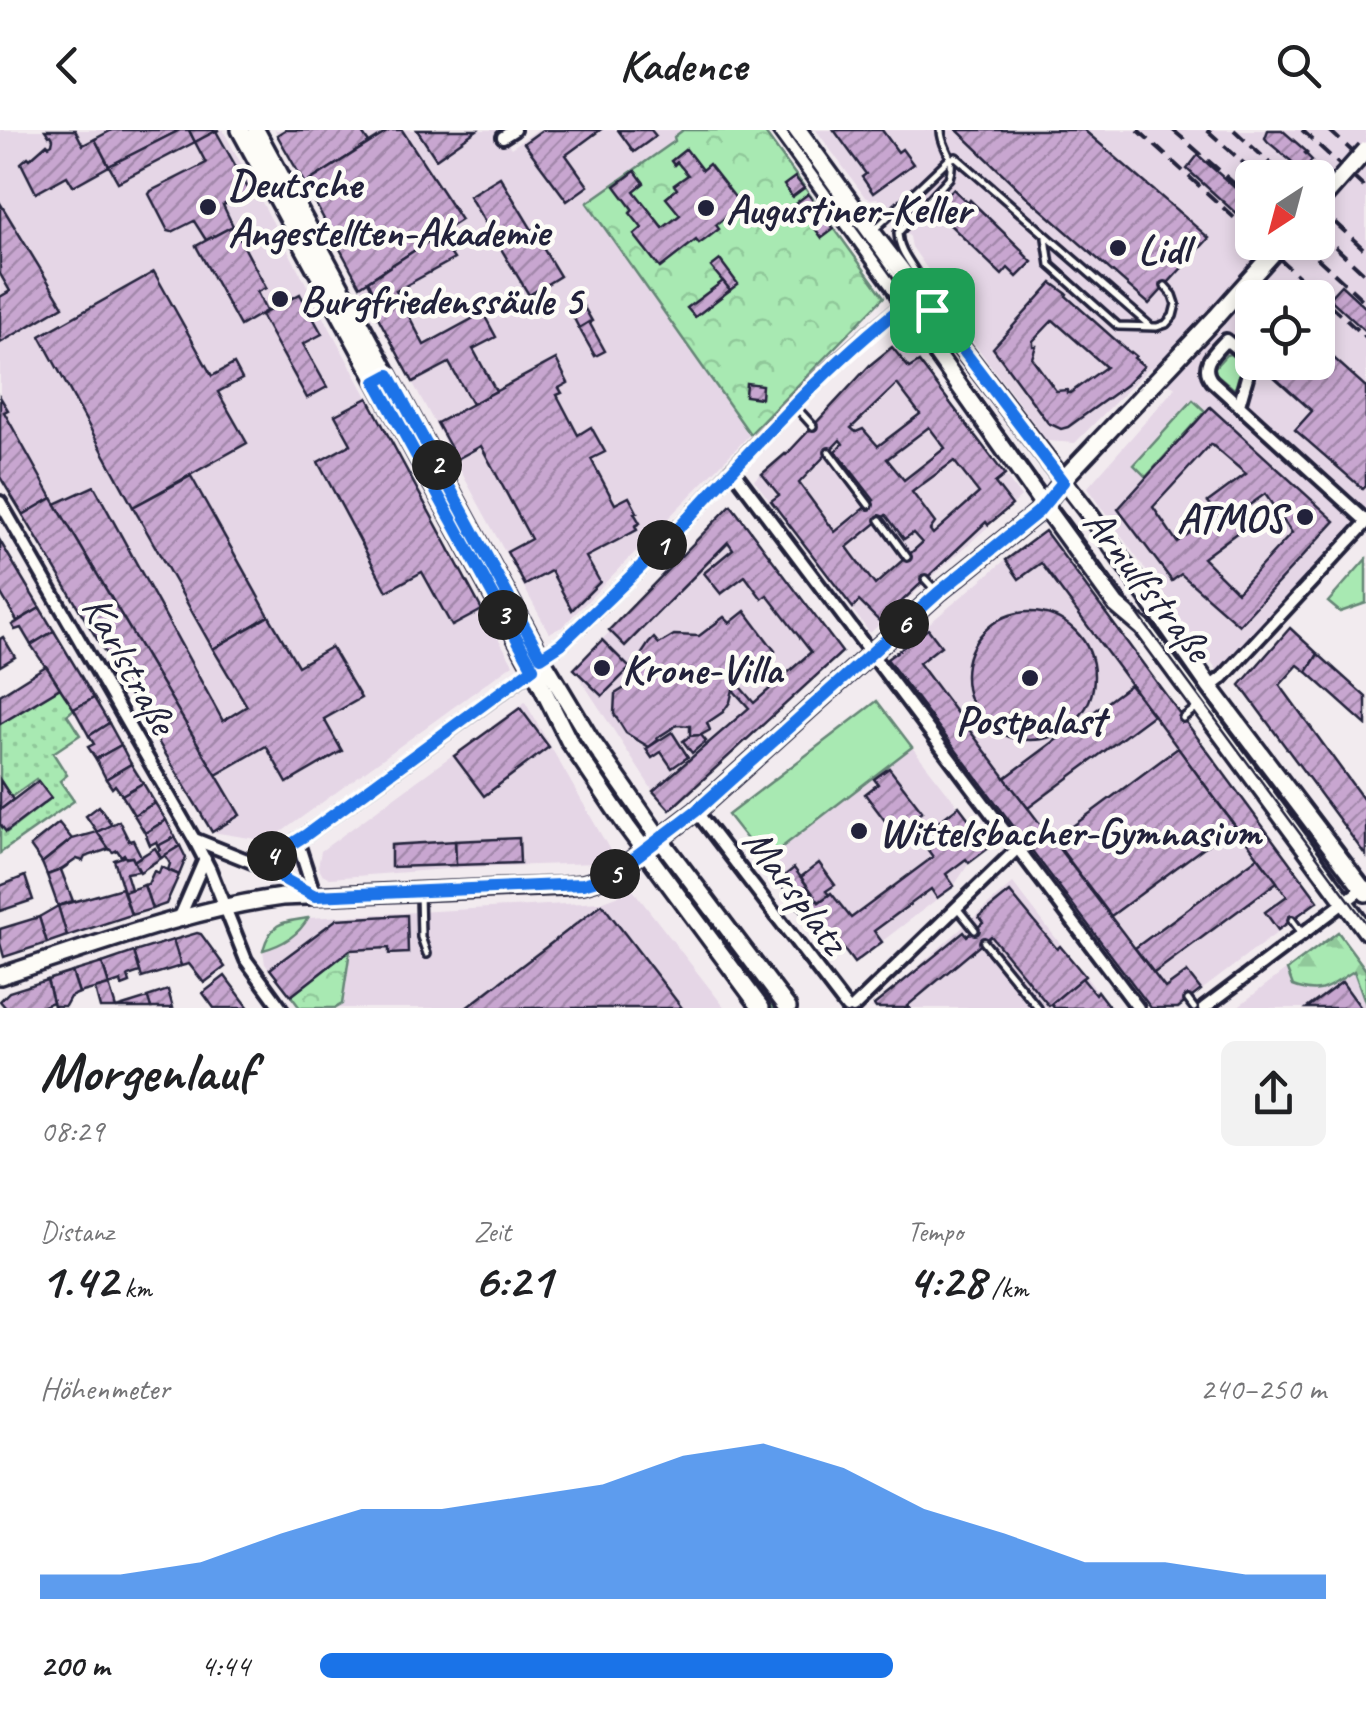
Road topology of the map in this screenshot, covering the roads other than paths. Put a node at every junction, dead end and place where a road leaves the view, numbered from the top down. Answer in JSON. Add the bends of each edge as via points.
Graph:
{"nodes":[{"id":1,"x":240,"y":130,"type":"edge"},
{"id":2,"x":256,"y":130,"type":"edge"},
{"id":3,"x":781,"y":130,"type":"edge"},
{"id":4,"x":798,"y":130,"type":"edge"},
{"id":5,"x":941,"y":130,"type":"edge"},
{"id":6,"x":1366,"y":150,"type":"edge"},
{"id":7,"x":949,"y":160,"type":"junction"},
{"id":8,"x":1335,"y":185,"type":"edge"},
{"id":9,"x":1045,"y":235,"type":"junction"},
{"id":10,"x":867,"y":236,"type":"junction"},
{"id":11,"x":1267,"y":260,"type":"edge"},
{"id":12,"x":1165,"y":286,"type":"dead end"},
{"id":13,"x":920,"y":293,"type":"junction"},
{"id":14,"x":904,"y":304,"type":"junction"},
{"id":15,"x":932,"y":310,"type":"junction"},
{"id":16,"x":1148,"y":326,"type":"junction"},
{"id":17,"x":382,"y":378,"type":"junction"},
{"id":18,"x":794,"y":405,"type":"junction"},
{"id":19,"x":1239,"y":405,"type":"junction"},
{"id":20,"x":813,"y":426,"type":"dead end"},
{"id":21,"x":829,"y":452,"type":"dead end"},
{"id":22,"x":732,"y":468,"type":"junction"},
{"id":23,"x":1063,"y":482,"type":"junction"},
{"id":24,"x":0,"y":502,"type":"edge"},
{"id":25,"x":868,"y":505,"type":"dead end"},
{"id":26,"x":1044,"y":506,"type":"junction"},
{"id":27,"x":880,"y":520,"type":"dead end"},
{"id":28,"x":5,"y":521,"type":"edge"},
{"id":29,"x":1366,"y":522,"type":"edge"},
{"id":30,"x":907,"y":557,"type":"dead end"},
{"id":31,"x":925,"y":579,"type":"dead end"},
{"id":32,"x":938,"y":593,"type":"junction"},
{"id":33,"x":872,"y":653,"type":"junction"},
{"id":34,"x":537,"y":663,"type":"junction"},
{"id":35,"x":1210,"y":687,"type":"junction"},
{"id":36,"x":1199,"y":705,"type":"junction"},
{"id":37,"x":1183,"y":718,"type":"dead end"},
{"id":38,"x":696,"y":811,"type":"junction"},
{"id":39,"x":666,"y":834,"type":"junction"},
{"id":40,"x":194,"y":839,"type":"junction"},
{"id":41,"x":297,"y":840,"type":"junction"},
{"id":42,"x":1022,"y":845,"type":"junction"},
{"id":43,"x":644,"y":852,"type":"junction"},
{"id":44,"x":205,"y":859,"type":"junction"},
{"id":45,"x":258,"y":865,"type":"junction"},
{"id":46,"x":1365,"y":889,"type":"edge"},
{"id":47,"x":420,"y":892,"type":"junction"},
{"id":48,"x":315,"y":896,"type":"junction"},
{"id":49,"x":1346,"y":901,"type":"junction"},
{"id":50,"x":224,"y":907,"type":"junction"},
{"id":51,"x":956,"y":908,"type":"junction"},
{"id":52,"x":178,"y":919,"type":"junction"},
{"id":53,"x":1292,"y":920,"type":"dead end"},
{"id":54,"x":974,"y":930,"type":"dead end"},
{"id":55,"x":1366,"y":931,"type":"edge"},
{"id":56,"x":1302,"y":935,"type":"junction"},
{"id":57,"x":984,"y":942,"type":"dead end"},
{"id":58,"x":427,"y":954,"type":"dead end"},
{"id":59,"x":0,"y":976,"type":"edge"},
{"id":60,"x":1188,"y":1000,"type":"dead end"},
{"id":61,"x":1209,"y":1006,"type":"edge"},
{"id":62,"x":281,"y":1008,"type":"edge"},
{"id":63,"x":761,"y":1008,"type":"edge"},
{"id":64,"x":788,"y":1008,"type":"edge"},
{"id":65,"x":850,"y":1008,"type":"edge"},
{"id":66,"x":1038,"y":1008,"type":"edge"},
{"id":67,"x":1138,"y":1008,"type":"edge"},
{"id":68,"x":1194,"y":1008,"type":"edge"}],
"edges":[{"from":1,"to":17,"type":"street"},
{"from":2,"to":17,"type":"street"},
{"from":3,"to":10,"type":"street","name":"Arnulfstraße"},
{"from":4,"to":10,"type":"street","name":"Arnulfstraße"},
{"from":5,"to":7,"type":"lane"},
{"from":6,"to":8,"type":"street","bridge":true},
{"from":7,"to":9,"type":"lane","via":[[959,158]]},
{"from":7,"to":10,"type":"lane"},
{"from":7,"to":15,"type":"lane","via":[[945,184],[898,234]]},
{"from":9,"to":16,"type":"lane"},
{"from":9,"to":16,"type":"lane","via":[[1050,266],[1118,326]]},
{"from":10,"to":13,"type":"street","name":"Arnulfstraße"},
{"from":10,"to":14,"type":"street","name":"Arnulfstraße"},
{"from":11,"to":23,"type":"street","bridge":true},
{"from":12,"to":16,"type":"lane","via":[[1176,304],[1173,316]]},
{"from":13,"to":14,"type":"street"},
{"from":13,"to":15,"type":"street","name":"Arnulfstraße"},
{"from":14,"to":18,"type":"street"},
{"from":14,"to":26,"type":"street","name":"Arnulfstraße"},
{"from":15,"to":23,"type":"street","name":"Arnulfstraße"},
{"from":17,"to":34,"type":"street"},
{"from":18,"to":20,"type":"lane"},
{"from":18,"to":22,"type":"street"},
{"from":19,"to":19,"type":"street","via":[[1248,358],[1227,340],[1206,367]]},
{"from":19,"to":29,"type":"street"},
{"from":21,"to":25,"type":"lane"},
{"from":22,"to":33,"type":"street"},
{"from":22,"to":34,"type":"street"},
{"from":23,"to":26,"type":"street"},
{"from":23,"to":35,"type":"street","name":"Arnulfstraße"},
{"from":24,"to":28,"type":"street","name":"Karlstraße"},
{"from":26,"to":32,"type":"street"},
{"from":26,"to":36,"type":"street","name":"Arnulfstraße"},
{"from":27,"to":30,"type":"lane"},
{"from":28,"to":40,"type":"street","name":"Karlstraße"},
{"from":29,"to":35,"type":"street"},
{"from":31,"to":32,"type":"lane"},
{"from":32,"to":33,"type":"street"},
{"from":33,"to":38,"type":"street"},
{"from":33,"to":42,"type":"street"},
{"from":34,"to":39,"type":"street"},
{"from":34,"to":41,"type":"street"},
{"from":34,"to":43,"type":"street","via":[[569,740]]},
{"from":35,"to":46,"type":"street","name":"Arnulfstraße"},
{"from":36,"to":37,"type":"lane"},
{"from":36,"to":49,"type":"street","name":"Arnulfstraße"},
{"from":38,"to":39,"type":"street"},
{"from":38,"to":65,"type":"street","name":"Marsplatz"},
{"from":39,"to":43,"type":"street"},
{"from":39,"to":64,"type":"street"},
{"from":40,"to":44,"type":"street","name":"Karlstraße"},
{"from":40,"to":45,"type":"street"},
{"from":41,"to":45,"type":"street"},
{"from":41,"to":48,"type":"street"},
{"from":42,"to":51,"type":"street"},
{"from":42,"to":67,"type":"street"},
{"from":43,"to":47,"type":"street","via":[[611,876],[583,884]]},
{"from":43,"to":63,"type":"street"},
{"from":44,"to":50,"type":"street","name":"Karlstraße"},
{"from":44,"to":52,"type":"street"},
{"from":45,"to":48,"type":"street"},
{"from":46,"to":49,"type":"street"},
{"from":47,"to":48,"type":"street"},
{"from":47,"to":58,"type":"lane","via":[[420,938]]},
{"from":48,"to":50,"type":"street"},
{"from":49,"to":55,"type":"street","name":"Arnulfstraße"},
{"from":49,"to":56,"type":"street"},
{"from":50,"to":52,"type":"street"},
{"from":50,"to":62,"type":"street","name":"Karlstraße","via":[[246,960]]},
{"from":51,"to":54,"type":"lane"},
{"from":51,"to":65,"type":"street"},
{"from":52,"to":59,"type":"street"},
{"from":53,"to":56,"type":"lane"},
{"from":56,"to":61,"type":"street"},
{"from":57,"to":66,"type":"lane"},
{"from":60,"to":68,"type":"lane"}]}
